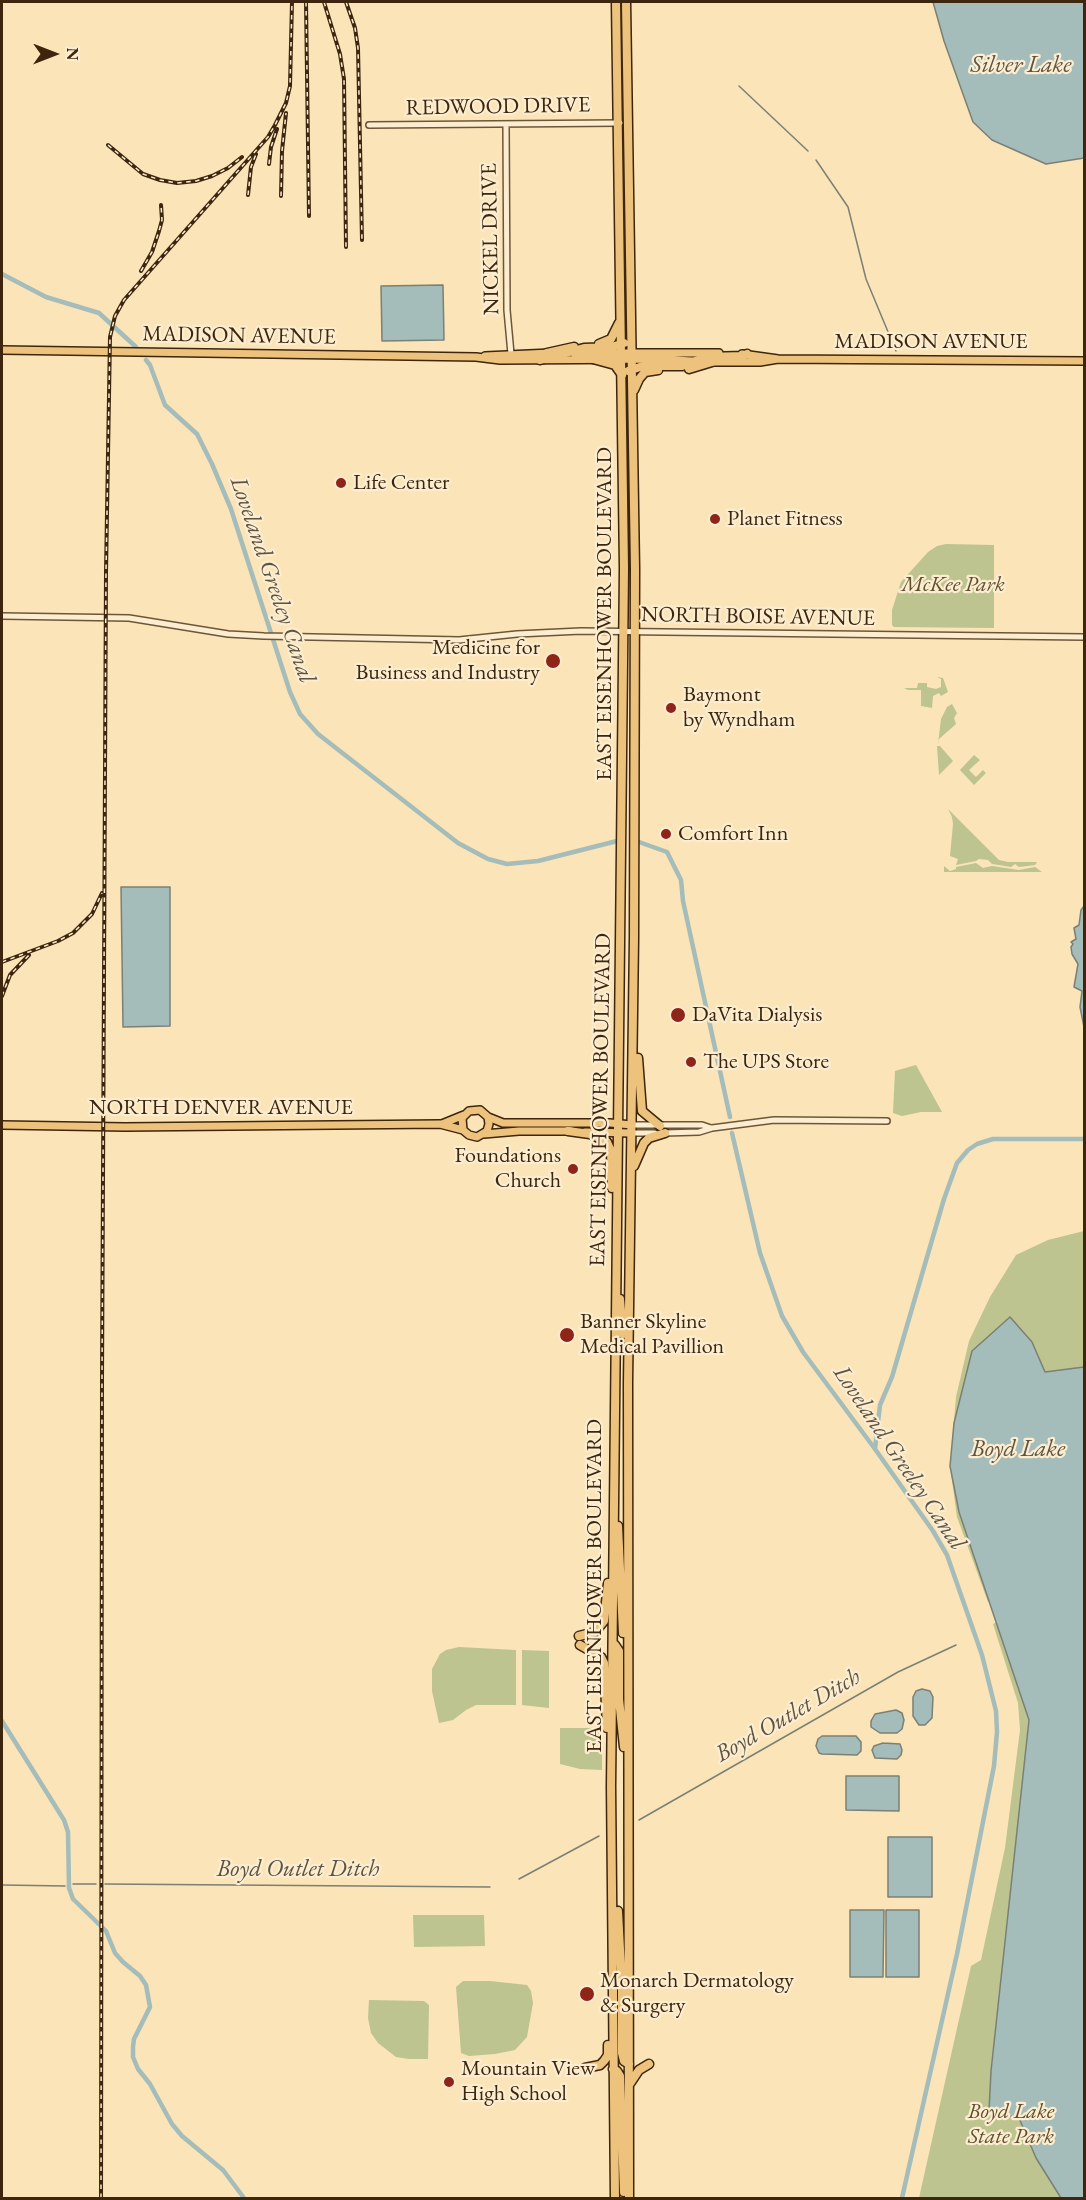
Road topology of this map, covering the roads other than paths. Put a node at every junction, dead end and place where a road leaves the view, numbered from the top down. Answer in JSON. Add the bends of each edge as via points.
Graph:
{"nodes":[{"id":1,"x":616,"y":2,"type":"edge"},
{"id":2,"x":626,"y":2,"type":"edge"},
{"id":3,"x":623,"y":123,"type":"junction"},
{"id":4,"x":506,"y":124,"type":"junction"},
{"id":5,"x":369,"y":125,"type":"dead end"},
{"id":6,"x":621,"y":320,"type":"junction"},
{"id":7,"x":631,"y":332,"type":"junction"},
{"id":8,"x":2,"y":350,"type":"edge"},
{"id":9,"x":622,"y":352,"type":"junction"},
{"id":10,"x":511,"y":354,"type":"junction"},
{"id":11,"x":747,"y":354,"type":"junction"},
{"id":12,"x":543,"y":356,"type":"junction"},
{"id":13,"x":632,"y":356,"type":"junction"},
{"id":14,"x":476,"y":357,"type":"junction"},
{"id":15,"x":593,"y":359,"type":"junction"},
{"id":16,"x":778,"y":359,"type":"junction"},
{"id":17,"x":1084,"y":361,"type":"edge"},
{"id":18,"x":694,"y":362,"type":"junction"},
{"id":19,"x":712,"y":362,"type":"junction"},
{"id":20,"x":632,"y":368,"type":"junction"},
{"id":21,"x":622,"y":378,"type":"junction"},
{"id":22,"x":632,"y":393,"type":"junction"},
{"id":23,"x":624,"y":496,"type":"junction"},
{"id":24,"x":635,"y":539,"type":"junction"},
{"id":25,"x":2,"y":616,"type":"edge"},
{"id":26,"x":624,"y":632,"type":"junction"},
{"id":27,"x":635,"y":632,"type":"junction"},
{"id":28,"x":1084,"y":637,"type":"edge"},
{"id":29,"x":633,"y":1048,"type":"junction"},
{"id":30,"x":464,"y":1115,"type":"junction"},
{"id":31,"x":488,"y":1117,"type":"junction"},
{"id":32,"x":886,"y":1121,"type":"dead end"},
{"id":33,"x":440,"y":1124,"type":"junction"},
{"id":34,"x":2,"y":1125,"type":"edge"},
{"id":35,"x":618,"y":1128,"type":"junction"},
{"id":36,"x":632,"y":1129,"type":"junction"},
{"id":37,"x":463,"y":1130,"type":"junction"},
{"id":38,"x":662,"y":1130,"type":"junction"},
{"id":39,"x":568,"y":1131,"type":"junction"},
{"id":40,"x":484,"y":1134,"type":"junction"},
{"id":41,"x":630,"y":1202,"type":"junction"},
{"id":42,"x":616,"y":1275,"type":"junction"},
{"id":43,"x":628,"y":1373,"type":"junction"},
{"id":44,"x":614,"y":1496,"type":"junction"},
{"id":45,"x":614,"y":1553,"type":"junction"},
{"id":46,"x":628,"y":1645,"type":"junction"},
{"id":47,"x":615,"y":1646,"type":"dead end"},
{"id":48,"x":628,"y":1774,"type":"junction"},
{"id":49,"x":611,"y":1786,"type":"junction"},
{"id":50,"x":612,"y":1878,"type":"junction"},
{"id":51,"x":613,"y":2003,"type":"junction"},
{"id":52,"x":629,"y":2064,"type":"junction"},
{"id":53,"x":649,"y":2064,"type":"dead end"},
{"id":54,"x":585,"y":2068,"type":"dead end"},
{"id":55,"x":613,"y":2069,"type":"junction"},
{"id":56,"x":629,"y":2085,"type":"junction"},
{"id":57,"x":615,"y":2199,"type":"edge"},
{"id":58,"x":627,"y":2199,"type":"edge"}],
"edges":[{"from":1,"to":3,"type":"highway","name":"EAST EISENHOWER BOULEVARD"},
{"from":2,"to":3,"type":"highway","name":"EAST EISENHOWER BOULEVARD"},
{"from":3,"to":4,"type":"street","name":"REDWOOD DRIVE"},
{"from":3,"to":6,"type":"highway","name":"EAST EISENHOWER BOULEVARD"},
{"from":3,"to":7,"type":"highway","name":"EAST EISENHOWER BOULEVARD"},
{"from":4,"to":5,"type":"street","name":"REDWOOD DRIVE"},
{"from":4,"to":10,"type":"street","name":"NICKEL DRIVE","via":[[507,310]]},
{"from":6,"to":9,"type":"highway","name":"EAST EISENHOWER BOULEVARD"},
{"from":6,"to":12,"type":"highway","via":[[605,343],[560,349]]},
{"from":7,"to":9,"type":"highway"},
{"from":7,"to":13,"type":"highway","name":"EAST EISENHOWER BOULEVARD"},
{"from":8,"to":14,"type":"main road","name":"MADISON AVENUE"},
{"from":9,"to":12,"type":"highway","via":[[608,347],[584,348]]},
{"from":9,"to":13,"type":"main road","name":"MADISON AVENUE"},
{"from":9,"to":15,"type":"main road","name":"MADISON AVENUE"},
{"from":9,"to":21,"type":"highway","name":"EAST EISENHOWER BOULEVARD"},
{"from":10,"to":12,"type":"main road","name":"MADISON AVENUE"},
{"from":10,"to":14,"type":"main road","name":"MADISON AVENUE"},
{"from":11,"to":13,"type":"main road","name":"MADISON AVENUE"},
{"from":11,"to":16,"type":"main road","name":"MADISON AVENUE"},
{"from":11,"to":18,"type":"highway","via":[[706,357]]},
{"from":12,"to":14,"type":"main road","name":"MADISON AVENUE","via":[[500,360]]},
{"from":12,"to":15,"type":"main road","name":"MADISON AVENUE"},
{"from":13,"to":18,"type":"main road","name":"MADISON AVENUE"},
{"from":13,"to":20,"type":"highway","name":"EAST EISENHOWER BOULEVARD"},
{"from":15,"to":21,"type":"highway","via":[[615,365]]},
{"from":16,"to":17,"type":"main road","name":"MADISON AVENUE"},
{"from":16,"to":19,"type":"main road","name":"MADISON AVENUE","via":[[760,363]]},
{"from":18,"to":19,"type":"main road","name":"MADISON AVENUE"},
{"from":18,"to":20,"type":"highway"},
{"from":19,"to":22,"type":"highway","via":[[684,370],[645,372]]},
{"from":20,"to":21,"type":"highway"},
{"from":20,"to":22,"type":"highway","name":"EAST EISENHOWER BOULEVARD"},
{"from":21,"to":23,"type":"highway","name":"EAST EISENHOWER BOULEVARD"},
{"from":22,"to":24,"type":"highway","name":"EAST EISENHOWER BOULEVARD"},
{"from":23,"to":24,"type":"highway","via":[[629,534]]},
{"from":23,"to":26,"type":"highway","name":"EAST EISENHOWER BOULEVARD"},
{"from":24,"to":27,"type":"highway","name":"EAST EISENHOWER BOULEVARD"},
{"from":25,"to":26,"type":"street","name":"NORTH BOISE AVENUE","via":[[129,618],[264,636],[459,640],[561,632]]},
{"from":26,"to":27,"type":"street","name":"NORTH BOISE AVENUE"},
{"from":26,"to":35,"type":"highway","name":"EAST EISENHOWER BOULEVARD"},
{"from":27,"to":28,"type":"street","name":"NORTH BOISE AVENUE"},
{"from":27,"to":29,"type":"highway","name":"EAST EISENHOWER BOULEVARD"},
{"from":29,"to":36,"type":"highway","name":"EAST EISENHOWER BOULEVARD"},
{"from":29,"to":38,"type":"highway","via":[[638,1052],[642,1111]]},
{"from":30,"to":31,"type":"main road","via":[[476,1109]]},
{"from":30,"to":33,"type":"main road","name":"NORTH DENVER AVENUE"},
{"from":30,"to":37,"type":"main road"},
{"from":31,"to":35,"type":"main road","via":[[503,1123]]},
{"from":31,"to":40,"type":"main road"},
{"from":32,"to":38,"type":"street","via":[[774,1120]]},
{"from":33,"to":34,"type":"main road","name":"NORTH DENVER AVENUE"},
{"from":33,"to":37,"type":"main road","name":"NORTH DENVER AVENUE"},
{"from":35,"to":36,"type":"main road"},
{"from":35,"to":39,"type":"main road"},
{"from":35,"to":42,"type":"highway","name":"EAST EISENHOWER BOULEVARD"},
{"from":36,"to":38,"type":"street"},
{"from":36,"to":41,"type":"highway","name":"EAST EISENHOWER BOULEVARD"},
{"from":37,"to":40,"type":"main road","via":[[473,1137]]},
{"from":38,"to":41,"type":"highway","via":[[639,1150]]},
{"from":39,"to":40,"type":"main road"},
{"from":39,"to":42,"type":"highway","via":[[596,1136],[610,1147]]},
{"from":41,"to":43,"type":"highway","name":"EAST EISENHOWER BOULEVARD"},
{"from":42,"to":43,"type":"highway","via":[[623,1321],[623,1369]]},
{"from":42,"to":44,"type":"highway","name":"EAST EISENHOWER BOULEVARD"},
{"from":43,"to":46,"type":"highway","name":"EAST EISENHOWER BOULEVARD"},
{"from":44,"to":45,"type":"highway","name":"EAST EISENHOWER BOULEVARD"},
{"from":44,"to":46,"type":"highway","via":[[620,1539],[623,1636]]},
{"from":45,"to":49,"type":"highway","name":"EAST EISENHOWER BOULEVARD"},
{"from":45,"to":49,"type":"highway","via":[[604,1621],[580,1641],[604,1663]]},
{"from":46,"to":48,"type":"highway","name":"EAST EISENHOWER BOULEVARD"},
{"from":47,"to":48,"type":"highway","via":[[619,1651],[619,1699]]},
{"from":48,"to":52,"type":"highway","name":"EAST EISENHOWER BOULEVARD"},
{"from":49,"to":50,"type":"highway","name":"EAST EISENHOWER BOULEVARD"},
{"from":50,"to":51,"type":"highway","name":"EAST EISENHOWER BOULEVARD"},
{"from":50,"to":52,"type":"highway","via":[[617,1895],[622,2057]]},
{"from":51,"to":54,"type":"highway","via":[[608,2055],[600,2065]]},
{"from":51,"to":55,"type":"highway","name":"EAST EISENHOWER BOULEVARD"},
{"from":52,"to":56,"type":"highway","name":"EAST EISENHOWER BOULEVARD"},
{"from":53,"to":56,"type":"highway","via":[[639,2070]]},
{"from":55,"to":57,"type":"highway","name":"EAST EISENHOWER BOULEVARD"},
{"from":55,"to":58,"type":"highway","via":[[620,2076]]},
{"from":56,"to":58,"type":"highway","name":"EAST EISENHOWER BOULEVARD"}]}
